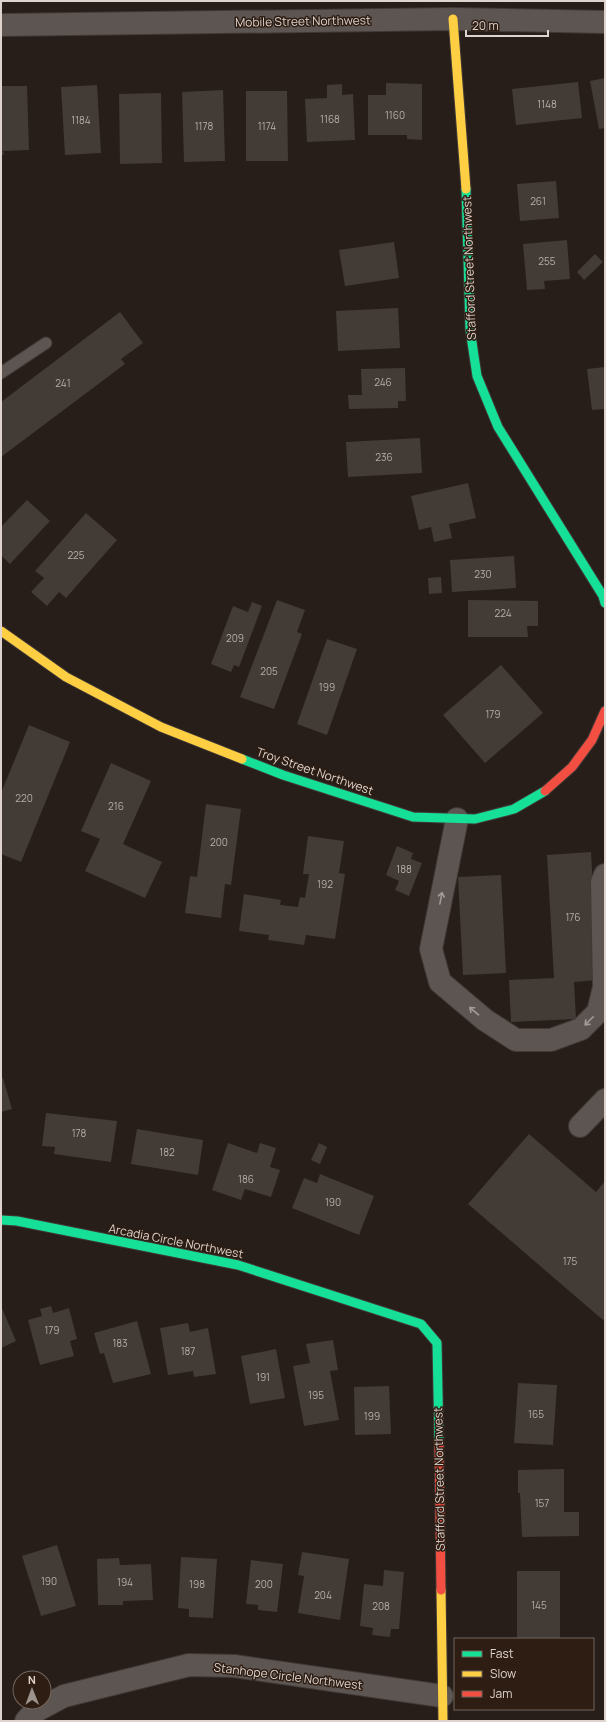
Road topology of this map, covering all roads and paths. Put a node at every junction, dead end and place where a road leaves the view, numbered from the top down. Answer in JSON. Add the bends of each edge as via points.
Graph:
{"nodes":[{"id":1,"x":453,"y":19,"type":"junction"},
{"id":2,"x":605,"y":22,"type":"edge"},
{"id":3,"x":1,"y":25,"type":"edge"},
{"id":4,"x":46,"y":343,"type":"dead end"},
{"id":5,"x":1,"y":373,"type":"edge"},
{"id":6,"x":605,"y":603,"type":"edge"},
{"id":7,"x":1,"y":631,"type":"edge"},
{"id":8,"x":605,"y":711,"type":"edge"},
{"id":9,"x":458,"y":819,"type":"junction"},
{"id":10,"x":605,"y":875,"type":"edge"},
{"id":11,"x":605,"y":1100,"type":"edge"},
{"id":12,"x":580,"y":1126,"type":"dead end"},
{"id":13,"x":1,"y":1220,"type":"edge"},
{"id":14,"x":344,"y":1299,"type":"joint"},
{"id":15,"x":442,"y":1696,"type":"junction"},
{"id":16,"x":26,"y":1721,"type":"edge"},
{"id":17,"x":442,"y":1721,"type":"edge"}],
"edges":[{"from":1,"to":2,"type":"street","name":"Mobile Street Northwest"},
{"from":1,"to":3,"type":"street","name":"Mobile Street Northwest"},
{"from":1,"to":6,"type":"street","name":"Stafford Street Northwest","via":[[466,186],[470,329],[477,376],[498,427]]},
{"from":4,"to":5,"type":"lane"},
{"from":7,"to":9,"type":"street","name":"Troy Street Northwest","via":[[66,677],[161,727],[283,775],[413,817]]},
{"from":8,"to":9,"type":"street","name":"Troy Street Northwest","via":[[592,740],[576,762],[544,792],[514,809],[475,819]]},
{"from":10,"to":9,"type":"street","one_way":true,"via":[[602,882],[604,987],[598,1012],[581,1029],[552,1040],[516,1040],[485,1020],[440,982],[431,950]]},
{"from":11,"to":12,"type":"street"},
{"from":13,"to":14,"type":"street","name":"Arcadia Circle Northwest","via":[[17,1221],[238,1265]]},
{"from":14,"to":15,"type":"street","name":"Stafford Street Northwest","via":[[421,1324],[437,1343]]},
{"from":15,"to":16,"type":"street","name":"Stanhope Circle Northwest","via":[[234,1666],[189,1665],[64,1696],[34,1712]]},
{"from":15,"to":17,"type":"street","name":"Stafford Street Northwest"}]}
